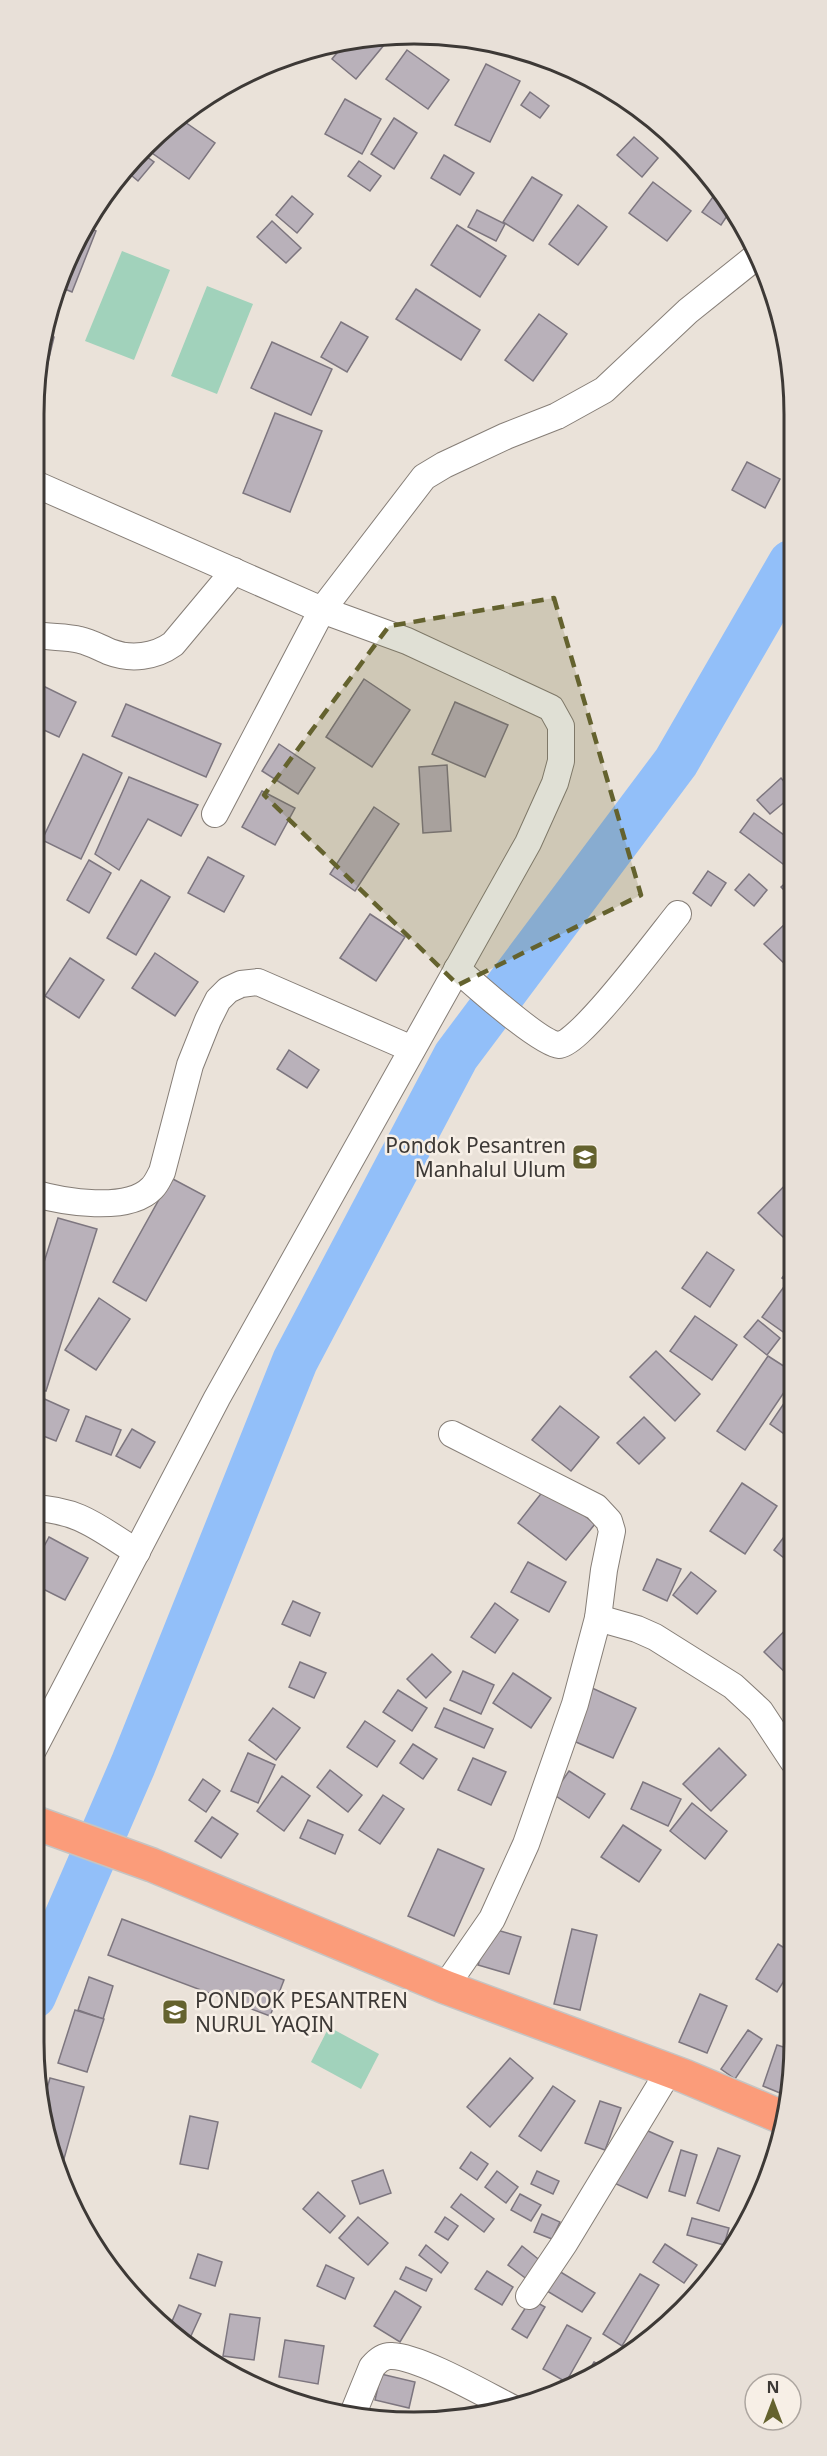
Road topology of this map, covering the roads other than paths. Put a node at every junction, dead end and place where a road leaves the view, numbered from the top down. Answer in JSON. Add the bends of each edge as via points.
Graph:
{"nodes":[{"id":1,"x":750,"y":261,"type":"edge"},
{"id":2,"x":44,"y":488,"type":"edge"},
{"id":3,"x":234,"y":571,"type":"junction"},
{"id":4,"x":322,"y":610,"type":"junction"},
{"id":5,"x":44,"y":635,"type":"edge"},
{"id":6,"x":216,"y":814,"type":"dead end"},
{"id":7,"x":678,"y":914,"type":"dead end"},
{"id":8,"x":457,"y":969,"type":"junction"},
{"id":9,"x":412,"y":1049,"type":"junction"},
{"id":10,"x":44,"y":1195,"type":"edge"},
{"id":11,"x":452,"y":1434,"type":"dead end"},
{"id":12,"x":44,"y":1509,"type":"edge"},
{"id":13,"x":137,"y":1552,"type":"junction"},
{"id":14,"x":598,"y":1618,"type":"junction"},
{"id":15,"x":44,"y":1729,"type":"edge"},
{"id":16,"x":784,"y":1746,"type":"edge"},
{"id":17,"x":44,"y":1833,"type":"edge"},
{"id":18,"x":150,"y":1871,"type":"junction"},
{"id":19,"x":446,"y":1987,"type":"junction"},
{"id":20,"x":661,"y":2084,"type":"junction"},
{"id":21,"x":776,"y":2115,"type":"edge"},
{"id":22,"x":773,"y":2130,"type":"edge"},
{"id":23,"x":529,"y":2296,"type":"dead end"},
{"id":24,"x":500,"y":2402,"type":"edge"},
{"id":25,"x":356,"y":2407,"type":"edge"}],
"edges":[{"from":1,"to":4,"type":"street","via":[[688,310],[604,390],[424,477]]},
{"from":2,"to":3,"type":"street"},
{"from":3,"to":4,"type":"street"},
{"from":3,"to":5,"type":"street","via":[[165,650],[150,655],[114,654],[77,639]]},
{"from":4,"to":6,"type":"street"},
{"from":4,"to":8,"type":"street","via":[[407,641],[535,699],[551,708],[561,726],[561,761],[555,783],[528,843]]},
{"from":7,"to":8,"type":"street","via":[[605,1005],[563,1044],[548,1041]]},
{"from":8,"to":9,"type":"street"},
{"from":9,"to":10,"type":"street","via":[[258,982],[241,984],[223,994],[208,1020],[190,1065],[164,1164],[154,1187],[139,1196],[115,1202],[84,1202]]},
{"from":9,"to":13,"type":"street","via":[[217,1398]]},
{"from":11,"to":14,"type":"street","via":[[596,1507],[609,1521],[612,1531]]},
{"from":12,"to":13,"type":"street","via":[[82,1517]]},
{"from":13,"to":15,"type":"street"},
{"from":14,"to":16,"type":"street","via":[[655,1637],[733,1686],[760,1711]]},
{"from":14,"to":19,"type":"street","via":[[575,1704],[526,1844],[492,1919]]},
{"from":17,"to":18,"type":"highway"},
{"from":18,"to":19,"type":"highway"},
{"from":18,"to":20,"type":"highway","via":[[495,2021]]},
{"from":19,"to":21,"type":"highway"},
{"from":20,"to":22,"type":"highway"},
{"from":20,"to":23,"type":"street"},
{"from":24,"to":25,"type":"street","via":[[421,2364],[392,2356],[372,2367]]}]}
